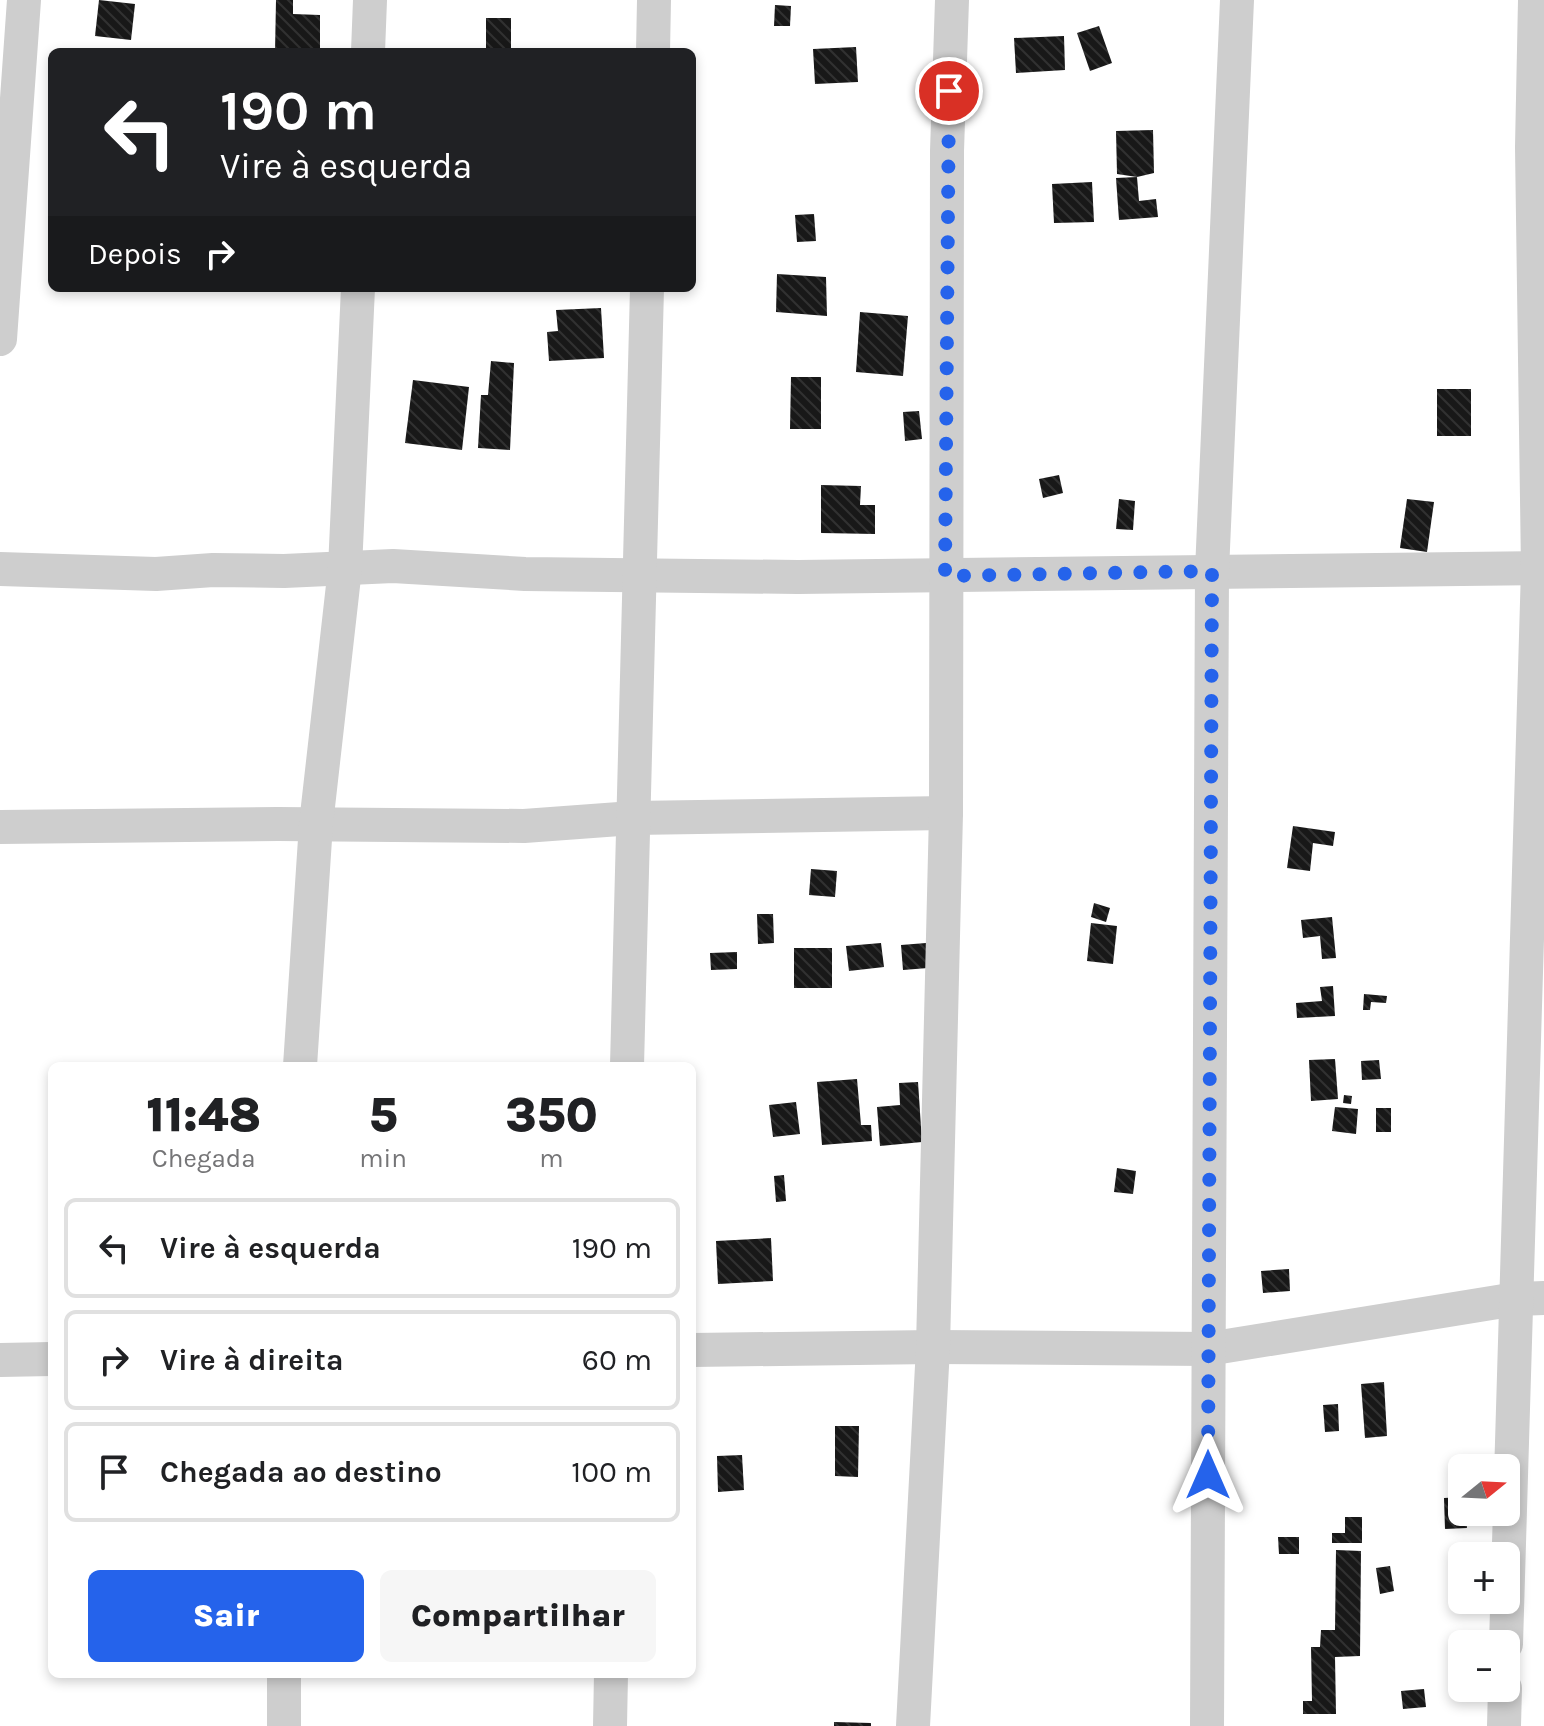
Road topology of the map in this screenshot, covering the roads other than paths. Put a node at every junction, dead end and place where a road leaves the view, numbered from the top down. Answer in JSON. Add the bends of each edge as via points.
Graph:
{"nodes":[{"id":1,"x":24,"y":0,"type":"edge"},
{"id":2,"x":370,"y":0,"type":"edge"},
{"id":3,"x":654,"y":0,"type":"edge"},
{"id":4,"x":952,"y":0,"type":"edge"},
{"id":5,"x":1237,"y":0,"type":"edge"},
{"id":6,"x":1535,"y":0,"type":"edge"},
{"id":7,"x":368,"y":48,"type":"edge"},
{"id":8,"x":653,"y":48,"type":"edge"},
{"id":9,"x":358,"y":292,"type":"edge"},
{"id":10,"x":647,"y":292,"type":"edge"},
{"id":11,"x":0,"y":339,"type":"edge"},
{"id":12,"x":345,"y":568,"type":"junction"},
{"id":13,"x":1541,"y":568,"type":"edge"},
{"id":14,"x":0,"y":569,"type":"edge"},
{"id":15,"x":1212,"y":571,"type":"junction"},
{"id":16,"x":640,"y":575,"type":"junction"},
{"id":17,"x":945,"y":576,"type":"junction"},
{"id":18,"x":946,"y":813,"type":"junction"},
{"id":19,"x":633,"y":818,"type":"junction"},
{"id":20,"x":316,"y":824,"type":"junction"},
{"id":21,"x":0,"y":827,"type":"edge"},
{"id":22,"x":300,"y":1062,"type":"edge"},
{"id":23,"x":627,"y":1062,"type":"edge"},
{"id":24,"x":1530,"y":1298,"type":"edge"},
{"id":25,"x":933,"y":1347,"type":"junction"},
{"id":26,"x":1208,"y":1349,"type":"junction"},
{"id":27,"x":696,"y":1350,"type":"edge"},
{"id":28,"x":48,"y":1359,"type":"edge"},
{"id":29,"x":0,"y":1360,"type":"edge"},
{"id":30,"x":1507,"y":1630,"type":"edge"},
{"id":31,"x":284,"y":1678,"type":"edge"},
{"id":32,"x":611,"y":1678,"type":"edge"},
{"id":33,"x":1505,"y":1702,"type":"edge"},
{"id":34,"x":284,"y":1726,"type":"edge"},
{"id":35,"x":610,"y":1726,"type":"edge"},
{"id":36,"x":913,"y":1726,"type":"edge"},
{"id":37,"x":1207,"y":1726,"type":"edge"},
{"id":38,"x":1504,"y":1726,"type":"edge"}],
"edges":[{"from":1,"to":11,"type":"street"},
{"from":2,"to":7,"type":"street"},
{"from":3,"to":8,"type":"street"},
{"from":4,"to":17,"type":"street"},
{"from":5,"to":15,"type":"street"},
{"from":6,"to":13,"type":"street","via":[[1532,147]]},
{"from":9,"to":12,"type":"street"},
{"from":10,"to":16,"type":"street"},
{"from":12,"to":14,"type":"street","via":[[156,574]]},
{"from":12,"to":16,"type":"street"},
{"from":12,"to":20,"type":"street"},
{"from":13,"to":15,"type":"street"},
{"from":13,"to":24,"type":"street"},
{"from":15,"to":17,"type":"street"},
{"from":15,"to":26,"type":"street"},
{"from":16,"to":17,"type":"street"},
{"from":16,"to":19,"type":"street"},
{"from":17,"to":18,"type":"street"},
{"from":18,"to":19,"type":"street"},
{"from":18,"to":25,"type":"street"},
{"from":19,"to":20,"type":"street","via":[[524,826]]},
{"from":19,"to":23,"type":"street"},
{"from":20,"to":21,"type":"street"},
{"from":20,"to":22,"type":"street"},
{"from":24,"to":26,"type":"street"},
{"from":24,"to":30,"type":"street"},
{"from":25,"to":26,"type":"street"},
{"from":25,"to":27,"type":"street"},
{"from":25,"to":36,"type":"street"},
{"from":26,"to":37,"type":"street"},
{"from":28,"to":29,"type":"street"},
{"from":31,"to":34,"type":"street"},
{"from":32,"to":35,"type":"street"},
{"from":33,"to":38,"type":"street"}]}
